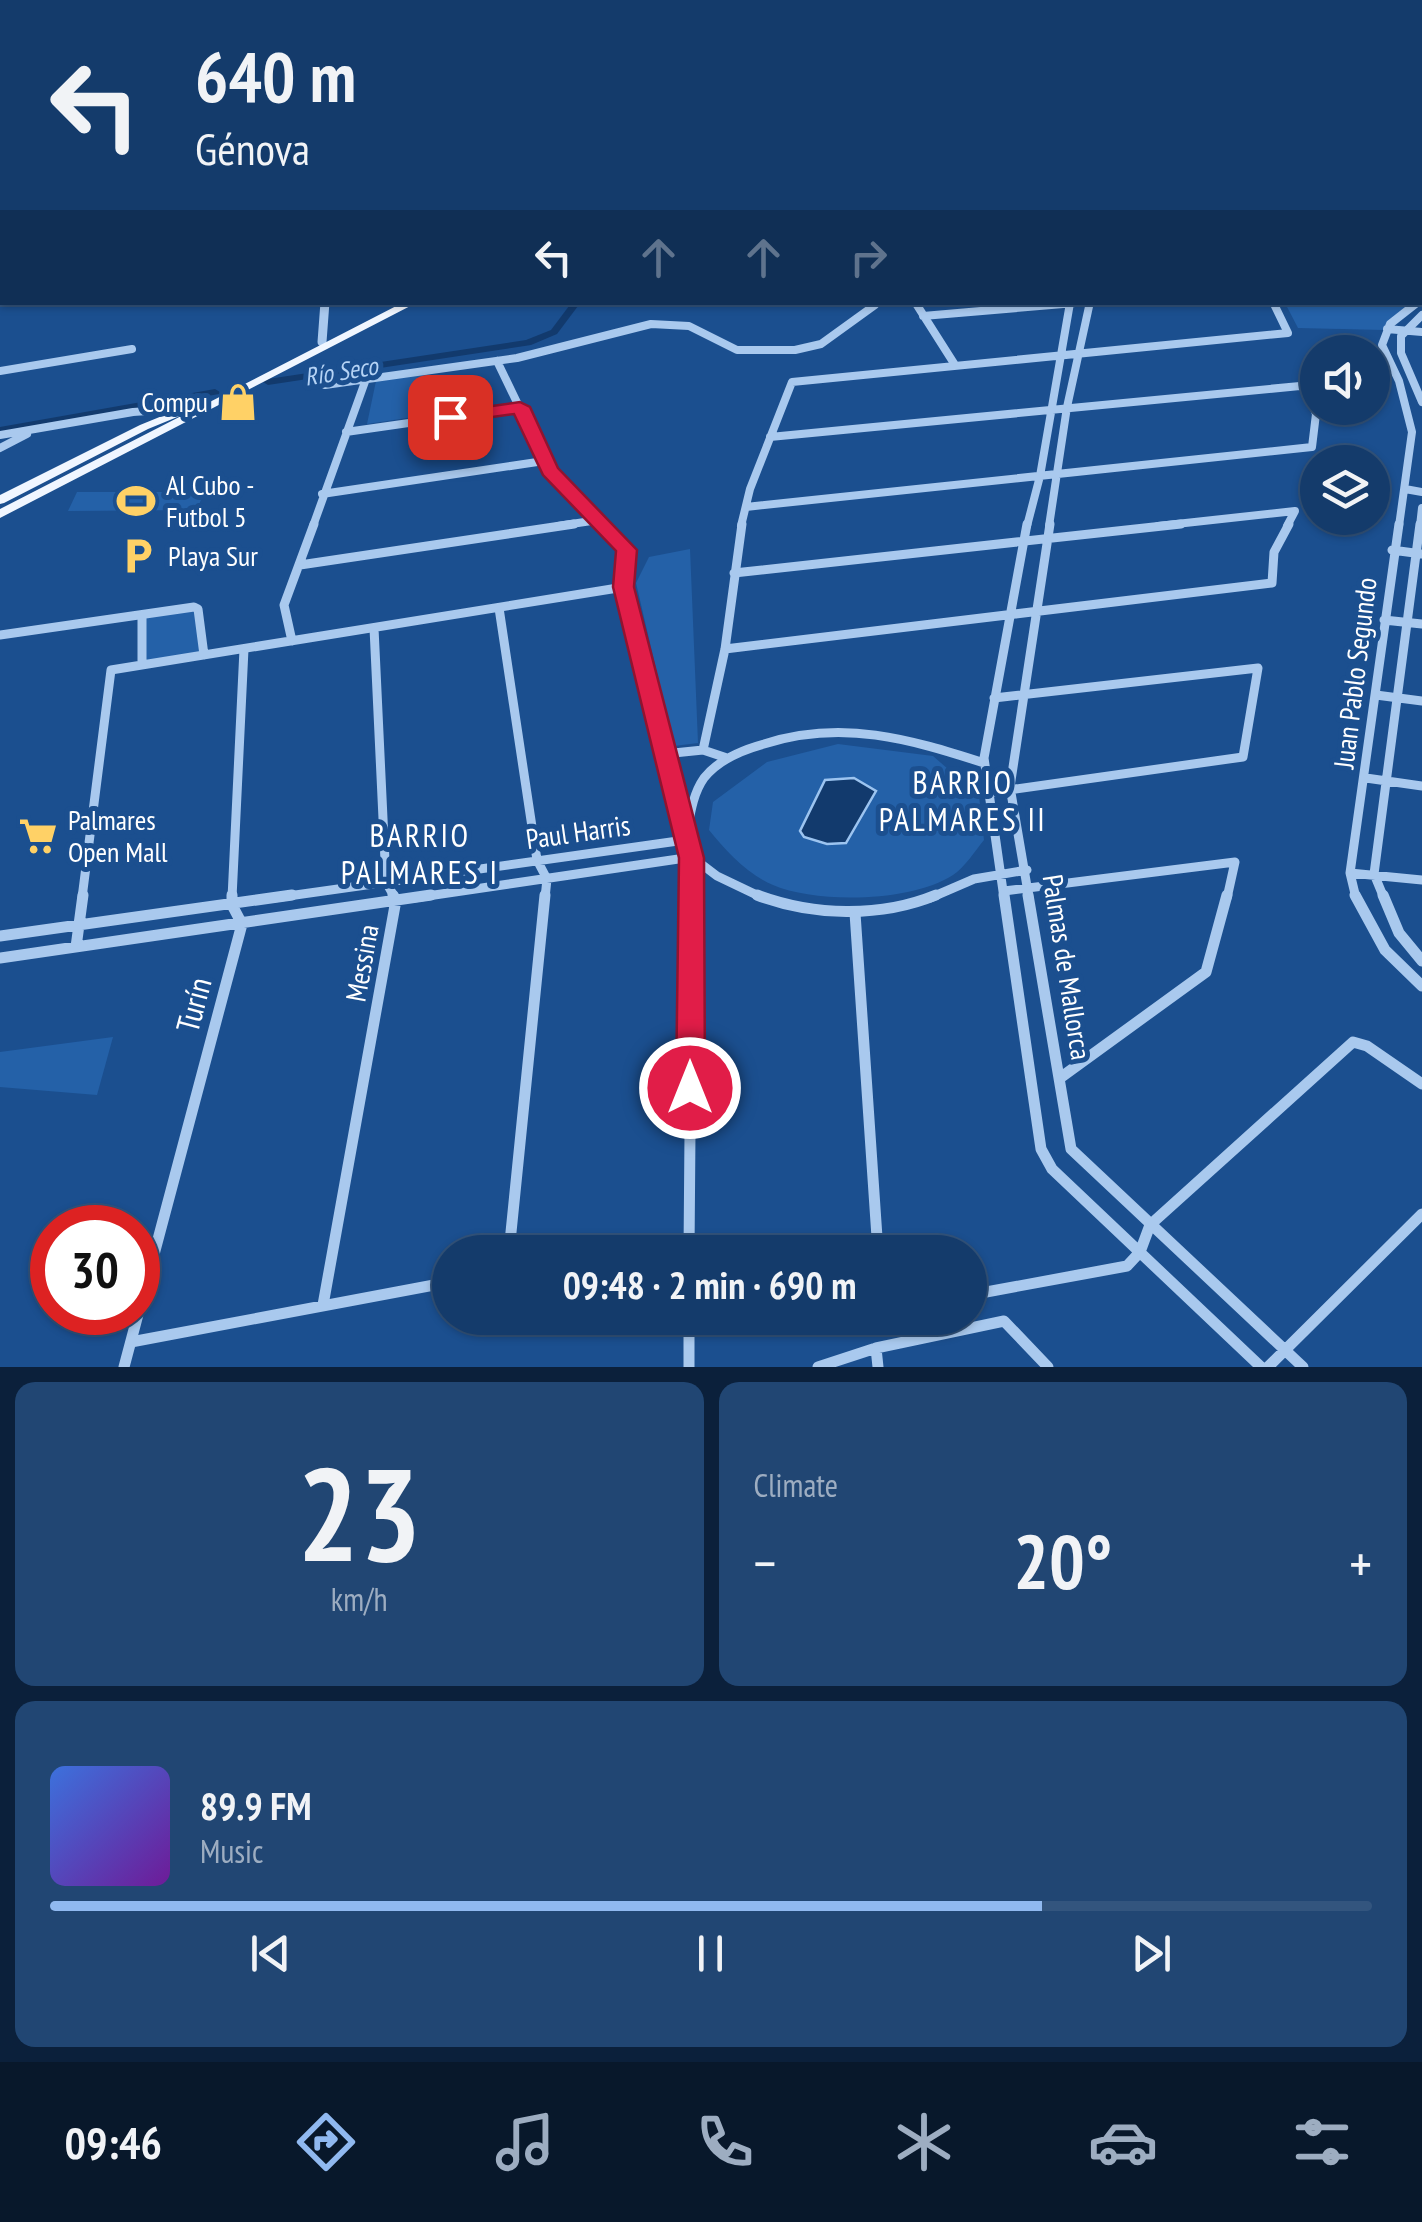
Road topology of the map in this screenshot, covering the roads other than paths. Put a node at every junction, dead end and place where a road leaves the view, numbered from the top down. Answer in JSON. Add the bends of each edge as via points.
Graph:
{"nodes":[{"id":1,"x":325,"y":305,"type":"edge"},
{"id":2,"x":392,"y":305,"type":"edge"},
{"id":3,"x":406,"y":305,"type":"edge"},
{"id":4,"x":874,"y":305,"type":"edge"},
{"id":5,"x":917,"y":305,"type":"edge"},
{"id":6,"x":1049,"y":305,"type":"edge"},
{"id":7,"x":1072,"y":305,"type":"edge"},
{"id":8,"x":1089,"y":305,"type":"edge"},
{"id":9,"x":1274,"y":305,"type":"edge"},
{"id":10,"x":1415,"y":305,"type":"edge"},
{"id":11,"x":1422,"y":315,"type":"edge"},
{"id":12,"x":923,"y":316,"type":"junction"},
{"id":13,"x":1386,"y":329,"type":"junction"},
{"id":14,"x":1405,"y":331,"type":"junction"},
{"id":15,"x":1422,"y":332,"type":"edge"},
{"id":16,"x":322,"y":342,"type":"junction"},
{"id":17,"x":132,"y":348,"type":"dead end"},
{"id":18,"x":1081,"y":352,"type":"junction"},
{"id":19,"x":1062,"y":354,"type":"junction"},
{"id":20,"x":497,"y":361,"type":"junction"},
{"id":21,"x":955,"y":365,"type":"junction"},
{"id":22,"x":0,"y":371,"type":"edge"},
{"id":23,"x":366,"y":379,"type":"junction"},
{"id":24,"x":1399,"y":381,"type":"junction"},
{"id":25,"x":1418,"y":382,"type":"edge"},
{"id":26,"x":252,"y":383,"type":"junction"},
{"id":27,"x":325,"y":385,"type":"dead end"},
{"id":28,"x":1300,"y":387,"type":"edge"},
{"id":29,"x":225,"y":394,"type":"junction"},
{"id":30,"x":1422,"y":402,"type":"edge"},
{"id":31,"x":520,"y":407,"type":"junction"},
{"id":32,"x":1067,"y":407,"type":"junction"},
{"id":33,"x":191,"y":408,"type":"junction"},
{"id":34,"x":1052,"y":409,"type":"junction"},
{"id":35,"x":132,"y":412,"type":"junction"},
{"id":36,"x":1315,"y":425,"type":"edge"},
{"id":37,"x":346,"y":432,"type":"junction"},
{"id":38,"x":1417,"y":433,"type":"edge"},
{"id":39,"x":26,"y":434,"type":"junction"},
{"id":40,"x":0,"y":437,"type":"edge"},
{"id":41,"x":770,"y":437,"type":"junction"},
{"id":42,"x":0,"y":448,"type":"edge"},
{"id":43,"x":544,"y":460,"type":"junction"},
{"id":44,"x":1060,"y":474,"type":"junction"},
{"id":45,"x":1040,"y":476,"type":"junction"},
{"id":46,"x":1405,"y":490,"type":"junction"},
{"id":47,"x":1422,"y":492,"type":"edge"},
{"id":48,"x":322,"y":494,"type":"junction"},
{"id":49,"x":0,"y":500,"type":"edge"},
{"id":50,"x":746,"y":507,"type":"junction"},
{"id":51,"x":1422,"y":508,"type":"edge"},
{"id":52,"x":0,"y":514,"type":"edge"},
{"id":53,"x":598,"y":520,"type":"junction"},
{"id":54,"x":1049,"y":537,"type":"junction"},
{"id":55,"x":1023,"y":540,"type":"junction"},
{"id":56,"x":1392,"y":550,"type":"junction"},
{"id":57,"x":1419,"y":554,"type":"edge"},
{"id":58,"x":300,"y":565,"type":"junction"},
{"id":59,"x":734,"y":573,"type":"junction"},
{"id":60,"x":624,"y":587,"type":"junction"},
{"id":61,"x":499,"y":608,"type":"junction"},
{"id":62,"x":1037,"y":612,"type":"junction"},
{"id":63,"x":142,"y":615,"type":"junction"},
{"id":64,"x":1008,"y":616,"type":"junction"},
{"id":65,"x":1384,"y":620,"type":"junction"},
{"id":66,"x":1408,"y":623,"type":"junction"},
{"id":67,"x":1422,"y":624,"type":"edge"},
{"id":68,"x":374,"y":628,"type":"junction"},
{"id":69,"x":0,"y":635,"type":"edge"},
{"id":70,"x":292,"y":641,"type":"junction"},
{"id":71,"x":244,"y":649,"type":"junction"},
{"id":72,"x":724,"y":649,"type":"junction"},
{"id":73,"x":204,"y":656,"type":"junction"},
{"id":74,"x":142,"y":665,"type":"junction"},
{"id":75,"x":1025,"y":695,"type":"junction"},
{"id":76,"x":1376,"y":695,"type":"junction"},
{"id":77,"x":994,"y":698,"type":"junction"},
{"id":78,"x":1399,"y":699,"type":"junction"},
{"id":79,"x":1422,"y":702,"type":"edge"},
{"id":80,"x":703,"y":750,"type":"junction"},
{"id":81,"x":664,"y":754,"type":"junction"},
{"id":82,"x":727,"y":758,"type":"junction"},
{"id":83,"x":984,"y":763,"type":"junction"},
{"id":84,"x":1366,"y":778,"type":"junction"},
{"id":85,"x":1389,"y":783,"type":"junction"},
{"id":86,"x":1422,"y":786,"type":"edge"},
{"id":87,"x":1010,"y":787,"type":"junction"},
{"id":88,"x":987,"y":794,"type":"junction"},
{"id":89,"x":686,"y":840,"type":"junction"},
{"id":90,"x":692,"y":858,"type":"junction"},
{"id":91,"x":537,"y":860,"type":"junction"},
{"id":92,"x":1027,"y":870,"type":"junction"},
{"id":93,"x":1002,"y":873,"type":"junction"},
{"id":94,"x":1350,"y":873,"type":"junction"},
{"id":95,"x":1374,"y":874,"type":"junction"},
{"id":96,"x":546,"y":879,"type":"junction"},
{"id":97,"x":1422,"y":880,"type":"edge"},
{"id":98,"x":386,"y":882,"type":"junction"},
{"id":99,"x":1028,"y":888,"type":"junction"},
{"id":100,"x":1004,"y":890,"type":"junction"},
{"id":101,"x":396,"y":900,"type":"junction"},
{"id":102,"x":232,"y":905,"type":"junction"},
{"id":103,"x":856,"y":913,"type":"junction"},
{"id":104,"x":242,"y":924,"type":"junction"},
{"id":105,"x":78,"y":926,"type":"junction"},
{"id":106,"x":0,"y":936,"type":"edge"},
{"id":107,"x":76,"y":947,"type":"junction"},
{"id":108,"x":0,"y":958,"type":"edge"},
{"id":109,"x":1422,"y":961,"type":"edge"},
{"id":110,"x":1422,"y":986,"type":"edge"},
{"id":111,"x":1060,"y":1078,"type":"junction"},
{"id":112,"x":1422,"y":1084,"type":"edge"},
{"id":113,"x":1422,"y":1214,"type":"edge"},
{"id":114,"x":1150,"y":1225,"type":"junction"},
{"id":115,"x":511,"y":1235,"type":"edge"},
{"id":116,"x":690,"y":1235,"type":"edge"},
{"id":117,"x":877,"y":1235,"type":"edge"},
{"id":118,"x":1140,"y":1252,"type":"junction"},
{"id":119,"x":432,"y":1285,"type":"edge"},
{"id":120,"x":987,"y":1292,"type":"edge"},
{"id":121,"x":323,"y":1305,"type":"junction"},
{"id":122,"x":1004,"y":1321,"type":"joint"},
{"id":123,"x":689,"y":1335,"type":"edge"},
{"id":124,"x":131,"y":1342,"type":"junction"},
{"id":125,"x":876,"y":1348,"type":"junction"},
{"id":126,"x":1286,"y":1351,"type":"junction"},
{"id":127,"x":124,"y":1367,"type":"edge"},
{"id":128,"x":690,"y":1367,"type":"edge"},
{"id":129,"x":818,"y":1367,"type":"edge"},
{"id":130,"x":878,"y":1367,"type":"edge"},
{"id":131,"x":1048,"y":1367,"type":"edge"},
{"id":132,"x":1265,"y":1367,"type":"edge"},
{"id":133,"x":1303,"y":1367,"type":"edge"}],
"edges":[{"from":1,"to":16,"type":"street"},
{"from":2,"to":16,"type":"main road"},
{"from":3,"to":26,"type":"main road"},
{"from":4,"to":20,"type":"street","via":[[821,344],[796,350],[737,350],[689,326],[666,324]]},
{"from":5,"to":12,"type":"street"},
{"from":6,"to":12,"type":"street"},
{"from":7,"to":19,"type":"street","name":"Palmas de Mallorca"},
{"from":8,"to":18,"type":"street","name":"Palmas de Mallorca"},
{"from":9,"to":18,"type":"street","via":[[1288,333]]},
{"from":10,"to":13,"type":"street"},
{"from":11,"to":14,"type":"street"},
{"from":12,"to":21,"type":"street"},
{"from":13,"to":14,"type":"street"},
{"from":13,"to":24,"type":"street","name":"Juan Pablo Segundo","via":[[1383,352]]},
{"from":14,"to":15,"type":"street"},
{"from":14,"to":25,"type":"street","via":[[1401,352]]},
{"from":16,"to":26,"type":"main road"},
{"from":17,"to":22,"type":"street"},
{"from":18,"to":19,"type":"street"},
{"from":18,"to":32,"type":"street","name":"Palmas de Mallorca"},
{"from":19,"to":21,"type":"street"},
{"from":19,"to":34,"type":"street","name":"Palmas de Mallorca"},
{"from":20,"to":23,"type":"street"},
{"from":20,"to":31,"type":"street"},
{"from":21,"to":41,"type":"street","via":[[792,382]]},
{"from":23,"to":27,"type":"street"},
{"from":23,"to":37,"type":"street"},
{"from":24,"to":25,"type":"street"},
{"from":24,"to":38,"type":"street","name":"Juan Pablo Segundo"},
{"from":25,"to":30,"type":"street"},
{"from":26,"to":29,"type":"main road"},
{"from":28,"to":32,"type":"street"},
{"from":29,"to":33,"type":"main road"},
{"from":29,"to":52,"type":"main road"},
{"from":31,"to":37,"type":"street"},
{"from":31,"to":43,"type":"street"},
{"from":32,"to":34,"type":"street"},
{"from":32,"to":44,"type":"street","name":"Palmas de Mallorca"},
{"from":33,"to":35,"type":"street"},
{"from":33,"to":49,"type":"main road"},
{"from":34,"to":41,"type":"street"},
{"from":34,"to":45,"type":"street","name":"Palmas de Mallorca"},
{"from":35,"to":39,"type":"street"},
{"from":35,"to":40,"type":"street"},
{"from":36,"to":44,"type":"street","via":[[1312,447]]},
{"from":37,"to":48,"type":"street"},
{"from":38,"to":46,"type":"street","name":"Juan Pablo Segundo"},
{"from":39,"to":40,"type":"street"},
{"from":39,"to":42,"type":"street"},
{"from":41,"to":50,"type":"street"},
{"from":43,"to":48,"type":"street"},
{"from":43,"to":53,"type":"street"},
{"from":44,"to":45,"type":"street"},
{"from":44,"to":54,"type":"street","name":"Palmas de Mallorca"},
{"from":45,"to":50,"type":"street"},
{"from":45,"to":55,"type":"street","name":"Palmas de Mallorca"},
{"from":46,"to":47,"type":"street"},
{"from":46,"to":56,"type":"street","name":"Juan Pablo Segundo"},
{"from":48,"to":58,"type":"street"},
{"from":50,"to":59,"type":"street"},
{"from":51,"to":57,"type":"street","name":"Juan Pablo Segundo"},
{"from":53,"to":58,"type":"street"},
{"from":53,"to":60,"type":"street","via":[[626,550]]},
{"from":54,"to":55,"type":"street"},
{"from":54,"to":62,"type":"street","name":"Palmas de Mallorca"},
{"from":54,"to":62,"type":"street","via":[[1294,511],[1274,552],[1272,583]]},
{"from":55,"to":59,"type":"street"},
{"from":55,"to":64,"type":"street","name":"Palmas de Mallorca"},
{"from":56,"to":57,"type":"street"},
{"from":56,"to":65,"type":"street","name":"Juan Pablo Segundo"},
{"from":57,"to":66,"type":"street","name":"Juan Pablo Segundo"},
{"from":58,"to":70,"type":"street","via":[[284,604]]},
{"from":59,"to":72,"type":"street"},
{"from":60,"to":61,"type":"street"},
{"from":60,"to":81,"type":"street"},
{"from":61,"to":68,"type":"street"},
{"from":61,"to":91,"type":"street"},
{"from":62,"to":64,"type":"street"},
{"from":62,"to":75,"type":"street","name":"Palmas de Mallorca"},
{"from":63,"to":69,"type":"street"},
{"from":63,"to":73,"type":"street","via":[[198,609]]},
{"from":63,"to":74,"type":"street"},
{"from":64,"to":72,"type":"street"},
{"from":64,"to":77,"type":"street","name":"Palmas de Mallorca"},
{"from":65,"to":66,"type":"street"},
{"from":65,"to":76,"type":"street","name":"Juan Pablo Segundo"},
{"from":66,"to":67,"type":"street"},
{"from":66,"to":78,"type":"street","name":"Juan Pablo Segundo"},
{"from":68,"to":70,"type":"street"},
{"from":68,"to":98,"type":"street","name":"Messina"},
{"from":70,"to":71,"type":"street"},
{"from":71,"to":73,"type":"street"},
{"from":71,"to":102,"type":"street"},
{"from":72,"to":80,"type":"street"},
{"from":73,"to":74,"type":"street"},
{"from":74,"to":105,"type":"street","via":[[111,670]]},
{"from":75,"to":77,"type":"street"},
{"from":75,"to":87,"type":"street","name":"Palmas de Mallorca"},
{"from":75,"to":87,"type":"street","via":[[1258,668],[1243,757]]},
{"from":76,"to":78,"type":"street"},
{"from":76,"to":84,"type":"street","name":"Juan Pablo Segundo"},
{"from":77,"to":83,"type":"street","name":"Palmas de Mallorca"},
{"from":78,"to":79,"type":"street"},
{"from":78,"to":85,"type":"street","name":"Juan Pablo Segundo"},
{"from":80,"to":81,"type":"street"},
{"from":80,"to":82,"type":"street"},
{"from":81,"to":89,"type":"street"},
{"from":82,"to":83,"type":"street","via":[[774,740],[836,730],[907,738]]},
{"from":82,"to":89,"type":"street","via":[[701,782]]},
{"from":83,"to":88,"type":"street","name":"Palmas de Mallorca"},
{"from":84,"to":85,"type":"street"},
{"from":84,"to":94,"type":"street","name":"Juan Pablo Segundo"},
{"from":85,"to":86,"type":"street"},
{"from":85,"to":95,"type":"street","name":"Juan Pablo Segundo"},
{"from":87,"to":88,"type":"street"},
{"from":87,"to":92,"type":"street","name":"Palmas de Mallorca"},
{"from":88,"to":93,"type":"street","name":"Palmas de Mallorca"},
{"from":89,"to":90,"type":"street"},
{"from":89,"to":91,"type":"street","name":"Paul Harris"},
{"from":90,"to":96,"type":"street","name":"Paul Harris"},
{"from":90,"to":103,"type":"street","via":[[727,884],[769,901]]},
{"from":90,"to":116,"type":"street"},
{"from":91,"to":96,"type":"street"},
{"from":91,"to":98,"type":"street","name":"Paul Harris"},
{"from":92,"to":93,"type":"street"},
{"from":92,"to":99,"type":"street","name":"Palmas de Mallorca"},
{"from":93,"to":100,"type":"street","name":"Palmas de Mallorca"},
{"from":93,"to":103,"type":"street"},
{"from":94,"to":95,"type":"street"},
{"from":94,"to":110,"type":"street","name":"Juan Pablo Segundo","via":[[1362,917]]},
{"from":95,"to":97,"type":"street"},
{"from":95,"to":109,"type":"street","via":[[1399,932]]},
{"from":96,"to":101,"type":"street","name":"Paul Harris"},
{"from":96,"to":115,"type":"street"},
{"from":98,"to":101,"type":"street","name":"Messina"},
{"from":98,"to":102,"type":"street","name":"Paul Harris"},
{"from":99,"to":100,"type":"street"},
{"from":99,"to":111,"type":"street","name":"Palmas de Mallorca"},
{"from":99,"to":111,"type":"street","via":[[1235,862],[1206,972]]},
{"from":100,"to":118,"type":"street","name":"Palmas de Mallorca","via":[[1045,1160]]},
{"from":101,"to":104,"type":"street","name":"Paul Harris"},
{"from":101,"to":121,"type":"street","name":"Messina"},
{"from":102,"to":104,"type":"street"},
{"from":102,"to":105,"type":"street","name":"Paul Harris"},
{"from":103,"to":117,"type":"street"},
{"from":104,"to":107,"type":"street","name":"Paul Harris"},
{"from":104,"to":124,"type":"street","name":"Turín"},
{"from":105,"to":106,"type":"street","name":"Paul Harris"},
{"from":105,"to":107,"type":"street"},
{"from":107,"to":108,"type":"street","name":"Paul Harris"},
{"from":111,"to":114,"type":"street","name":"Palmas de Mallorca","via":[[1078,1159]]},
{"from":112,"to":114,"type":"street","via":[[1353,1042]]},
{"from":113,"to":126,"type":"street"},
{"from":114,"to":118,"type":"street"},
{"from":114,"to":126,"type":"street","name":"Palmas de Mallorca"},
{"from":118,"to":120,"type":"street","via":[[1127,1266]]},
{"from":118,"to":132,"type":"street","name":"Palmas de Mallorca"},
{"from":119,"to":121,"type":"street"},
{"from":121,"to":124,"type":"street"},
{"from":122,"to":125,"type":"street"},
{"from":122,"to":131,"type":"street"},
{"from":123,"to":128,"type":"street"},
{"from":124,"to":127,"type":"street","name":"Turín"},
{"from":125,"to":129,"type":"street"},
{"from":125,"to":130,"type":"street"},
{"from":126,"to":132,"type":"street"},
{"from":126,"to":133,"type":"street","name":"Palmas de Mallorca"}]}
